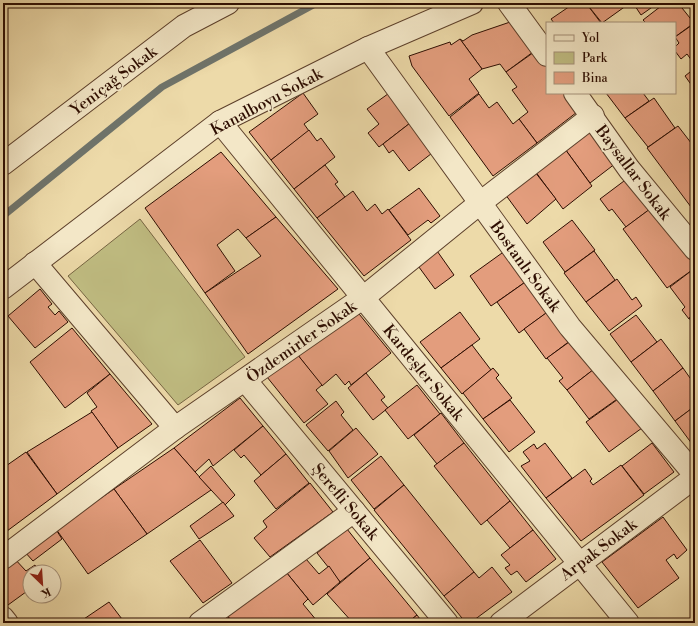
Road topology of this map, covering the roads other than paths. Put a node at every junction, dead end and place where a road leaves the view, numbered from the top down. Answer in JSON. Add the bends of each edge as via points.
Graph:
{"nodes":[{"id":1,"x":228,"y":3,"type":"edge"},
{"id":2,"x":472,"y":3,"type":"edge"},
{"id":3,"x":508,"y":3,"type":"edge"},
{"id":4,"x":368,"y":48,"type":"junction"},
{"id":5,"x":546,"y":54,"type":"edge"},
{"id":6,"x":577,"y":94,"type":"edge"},
{"id":7,"x":593,"y":116,"type":"junction"},
{"id":8,"x":220,"y":122,"type":"junction"},
{"id":9,"x":3,"y":164,"type":"edge"},
{"id":10,"x":480,"y":203,"type":"junction"},
{"id":11,"x":695,"y":249,"type":"edge"},
{"id":12,"x":35,"y":263,"type":"junction"},
{"id":13,"x":3,"y":288,"type":"edge"},
{"id":14,"x":364,"y":296,"type":"junction"},
{"id":15,"x":245,"y":380,"type":"junction"},
{"id":16,"x":175,"y":428,"type":"junction"},
{"id":17,"x":695,"y":476,"type":"edge"},
{"id":18,"x":354,"y":511,"type":"junction"},
{"id":19,"x":3,"y":558,"type":"edge"},
{"id":20,"x":578,"y":564,"type":"junction"},
{"id":21,"x":3,"y":618,"type":"edge"},
{"id":22,"x":7,"y":623,"type":"edge"},
{"id":23,"x":200,"y":623,"type":"edge"},
{"id":24,"x":447,"y":623,"type":"edge"},
{"id":25,"x":501,"y":623,"type":"edge"},
{"id":26,"x":628,"y":623,"type":"edge"}],
"edges":[{"from":1,"to":9,"type":"street","name":"Yeniçağ Sokak","via":[[184,26]]},
{"from":2,"to":4,"type":"street","name":"Kanalboyu Sokak"},
{"from":3,"to":5,"type":"street"},
{"from":4,"to":8,"type":"street","name":"Kanalboyu Sokak"},
{"from":4,"to":10,"type":"street","name":"Bostanlı Sokak"},
{"from":6,"to":7,"type":"street","name":"Baysallar Sokak"},
{"from":7,"to":10,"type":"street","name":"Özdemirler Sokak"},
{"from":7,"to":11,"type":"street","name":"Baysallar Sokak","via":[[629,169]]},
{"from":8,"to":12,"type":"street","name":"Kanalboyu Sokak"},
{"from":8,"to":14,"type":"street","name":"Kardeşler Sokak"},
{"from":10,"to":14,"type":"street","name":"Özdemirler Sokak"},
{"from":10,"to":17,"type":"street","name":"Bostanlı Sokak","via":[[570,327]]},
{"from":12,"to":13,"type":"street","name":"Kanalboyu Sokak"},
{"from":12,"to":16,"type":"street"},
{"from":14,"to":15,"type":"street","name":"Özdemirler Sokak"},
{"from":14,"to":20,"type":"street","name":"Kardeşler Sokak"},
{"from":15,"to":16,"type":"street","name":"Özdemirler Sokak"},
{"from":15,"to":18,"type":"street","name":"Şerefli Sokak"},
{"from":16,"to":19,"type":"street","name":"Özdemirler Sokak"},
{"from":17,"to":20,"type":"street","name":"Arpak Sokak"},
{"from":18,"to":23,"type":"street"},
{"from":18,"to":24,"type":"street","name":"Şerefli Sokak"},
{"from":20,"to":25,"type":"street","name":"Arpak Sokak"},
{"from":20,"to":26,"type":"street","name":"Kardeşler Sokak"},
{"from":21,"to":22,"type":"street"}]}
